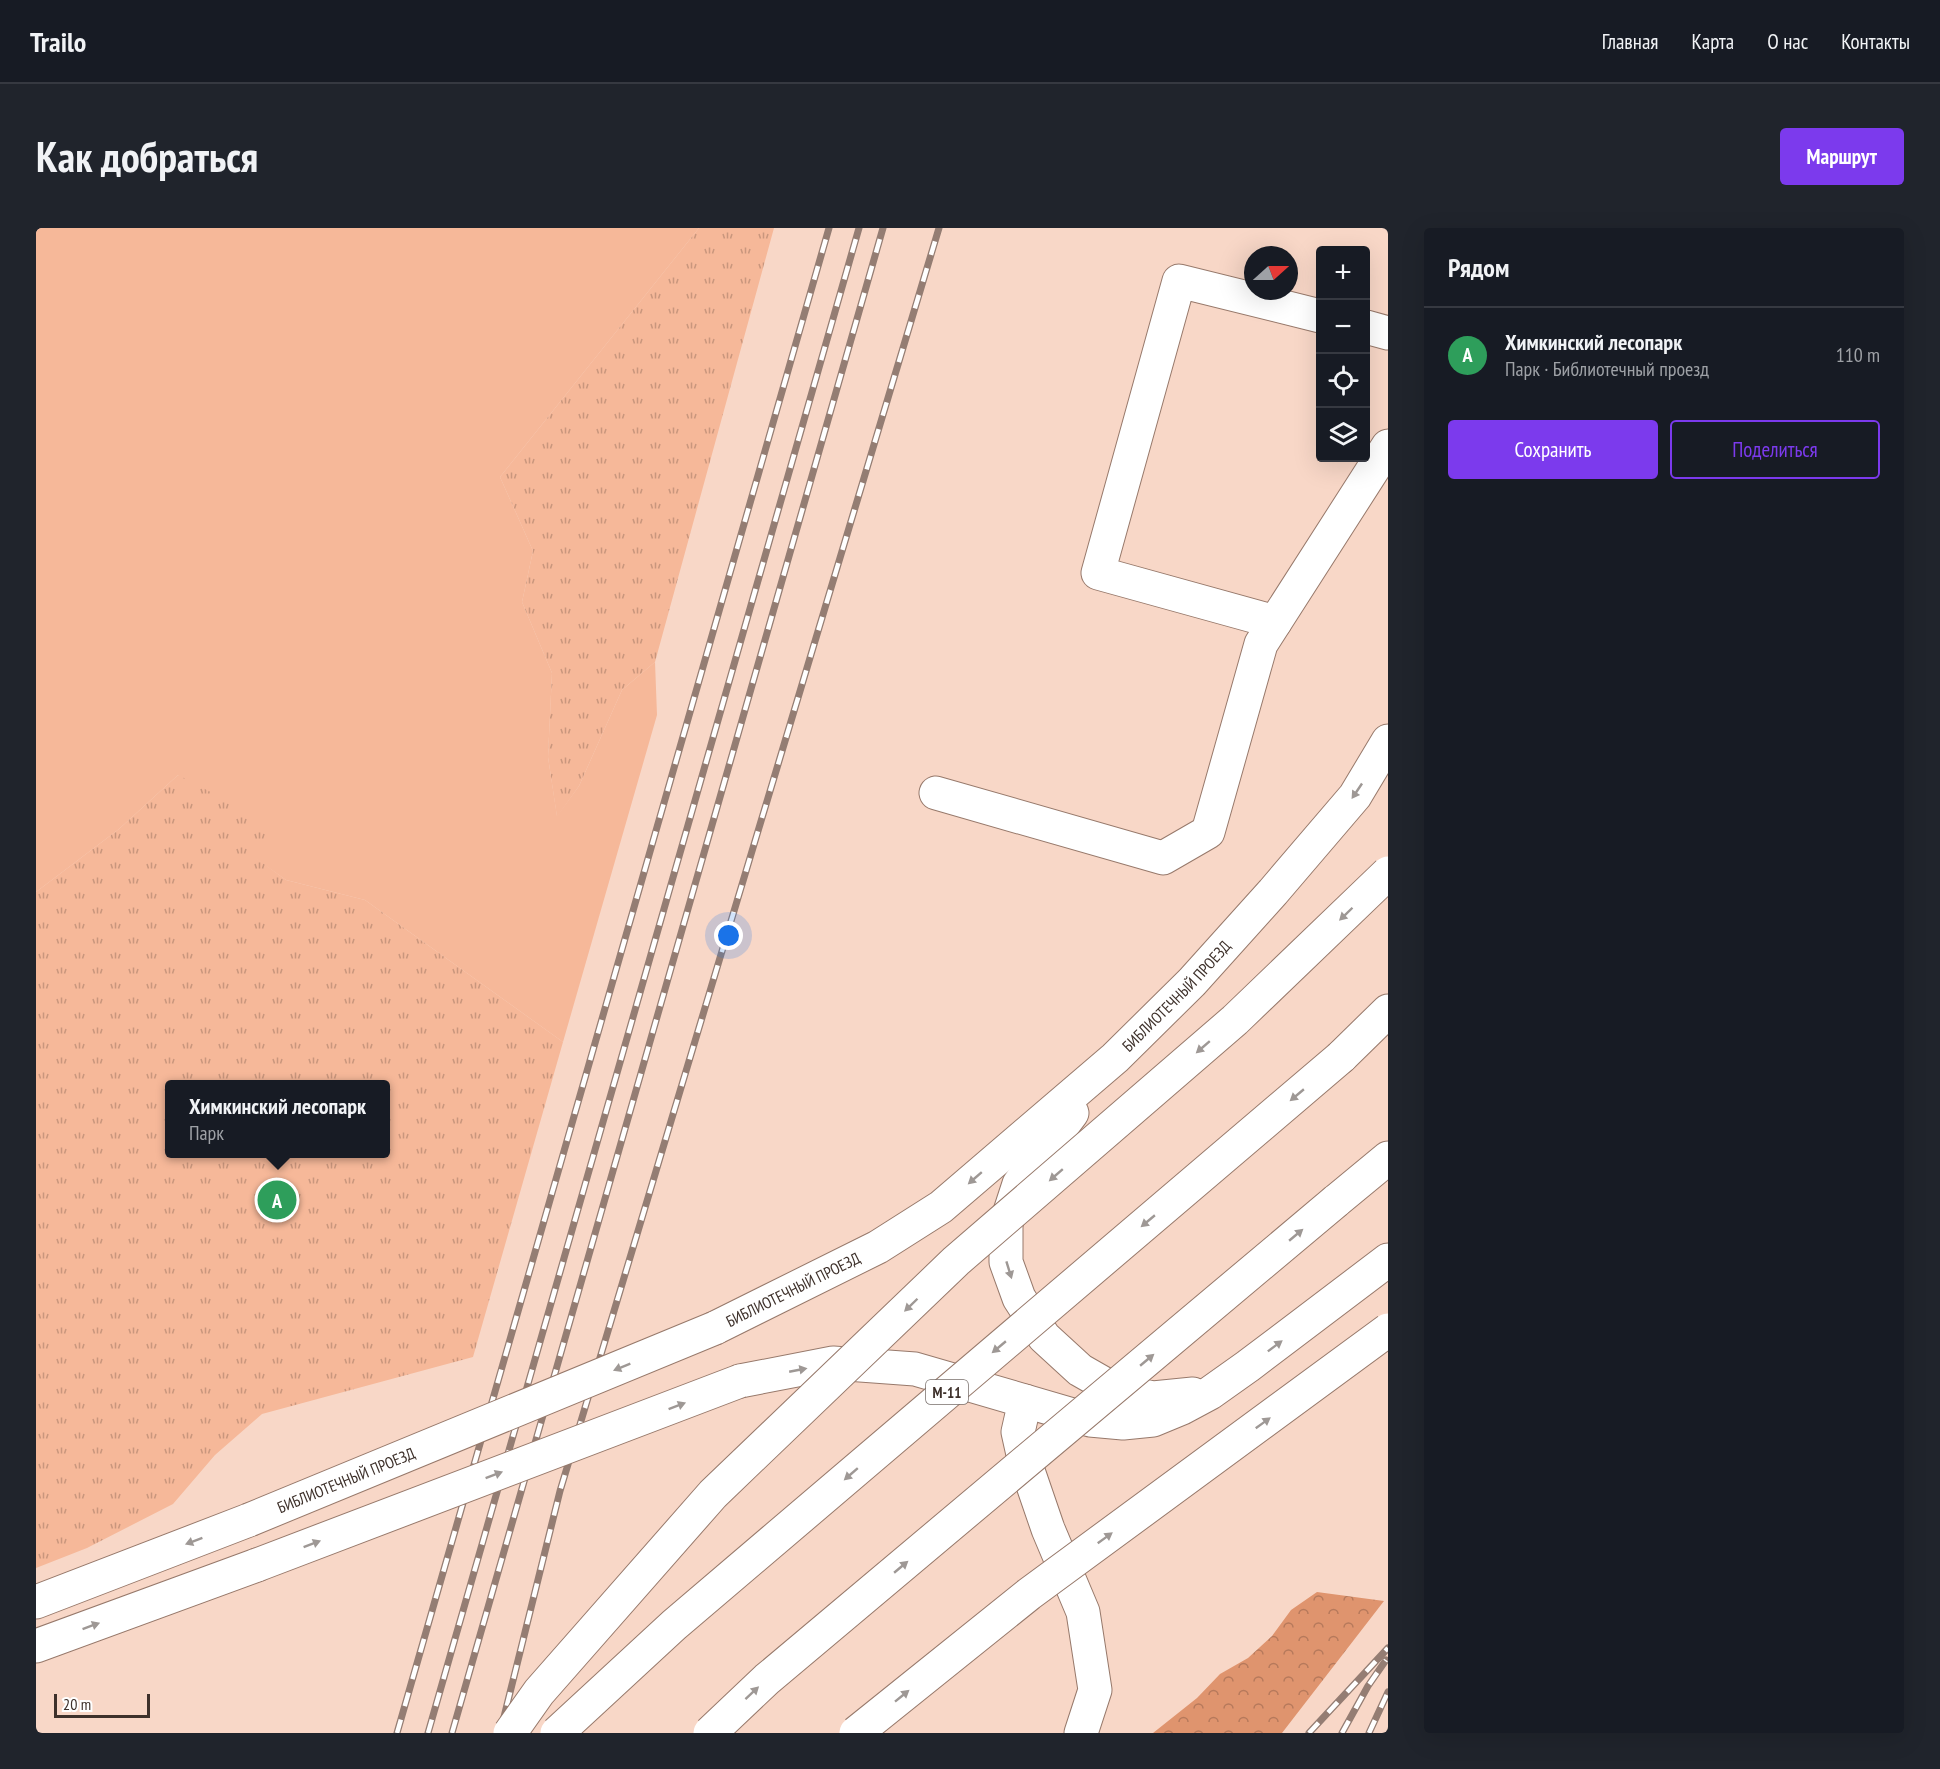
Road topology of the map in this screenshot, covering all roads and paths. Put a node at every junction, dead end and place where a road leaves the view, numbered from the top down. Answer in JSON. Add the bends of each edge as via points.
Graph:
{"nodes":[{"id":1,"x":1316,"y":315,"type":"edge"},
{"id":2,"x":1370,"y":328,"type":"edge"},
{"id":3,"x":1388,"y":333,"type":"edge"},
{"id":4,"x":1388,"y":446,"type":"edge"},
{"id":5,"x":1275,"y":622,"type":"junction"},
{"id":6,"x":1388,"y":741,"type":"edge"},
{"id":7,"x":936,"y":793,"type":"dead end"},
{"id":8,"x":1388,"y":873,"type":"edge"},
{"id":9,"x":1388,"y":1011,"type":"edge"},
{"id":10,"x":1388,"y":1021,"type":"edge"},
{"id":11,"x":1341,"y":1057,"type":"junction"},
{"id":12,"x":1115,"y":1058,"type":"junction"},
{"id":13,"x":1388,"y":1158,"type":"edge"},
{"id":14,"x":1388,"y":1168,"type":"edge"},
{"id":15,"x":1336,"y":1201,"type":"junction"},
{"id":16,"x":1388,"y":1260,"type":"edge"},
{"id":17,"x":1388,"y":1330,"type":"edge"},
{"id":18,"x":1210,"y":1393,"type":"junction"},
{"id":19,"x":1025,"y":1401,"type":"junction"},
{"id":20,"x":36,"y":1602,"type":"edge"},
{"id":21,"x":36,"y":1646,"type":"edge"},
{"id":22,"x":510,"y":1733,"type":"edge"},
{"id":23,"x":557,"y":1733,"type":"edge"},
{"id":24,"x":710,"y":1733,"type":"edge"},
{"id":25,"x":856,"y":1733,"type":"edge"},
{"id":26,"x":1081,"y":1733,"type":"edge"}],
"edges":[{"from":1,"to":5,"type":"main road","via":[[1179,281],[1098,573]]},
{"from":2,"to":3,"type":"main road"},
{"from":4,"to":5,"type":"main road"},
{"from":5,"to":7,"type":"main road","via":[[1261,644],[1208,832],[1163,858]]},
{"from":6,"to":12,"type":"main road","name":"БИБЛИОТЕЧНЫЙ ПРОЕЗД","one_way":true,"via":[[1355,796],[1273,892],[1192,982]]},
{"from":8,"to":22,"type":"main road","one_way":true,"bridge":true,"via":[[1235,1020],[956,1261],[713,1494],[539,1692]]},
{"from":9,"to":11,"type":"main road"},
{"from":10,"to":11,"type":"main road"},
{"from":11,"to":23,"type":"main road","number":"М-11","one_way":true,"bridge":true,"via":[[674,1625]]},
{"from":12,"to":18,"type":"main road","one_way":true,"via":[[1018,1184],[1005,1224],[1006,1262],[1018,1298],[1044,1337],[1080,1370],[1114,1390],[1153,1398]]},
{"from":12,"to":20,"type":"main road","name":"БИБЛИОТЕЧНЫЙ ПРОЕЗД","one_way":true,"bridge":true,"via":[[941,1208],[878,1247],[715,1329],[249,1520]]},
{"from":13,"to":15,"type":"main road"},
{"from":14,"to":15,"type":"main road"},
{"from":24,"to":15,"type":"main road","one_way":true,"bridge":true,"via":[[767,1679]]},
{"from":18,"to":16,"type":"main road","one_way":true},
{"from":25,"to":17,"type":"main road","one_way":true,"bridge":true,"via":[[1029,1594]]},
{"from":18,"to":19,"type":"main road","via":[[1153,1420],[1123,1423],[1090,1420]]},
{"from":21,"to":19,"type":"main road","one_way":true,"bridge":true,"via":[[740,1381],[833,1363],[915,1369]]},
{"from":19,"to":26,"type":"main road","via":[[1018,1432],[1024,1459],[1083,1612],[1095,1690]]}]}
